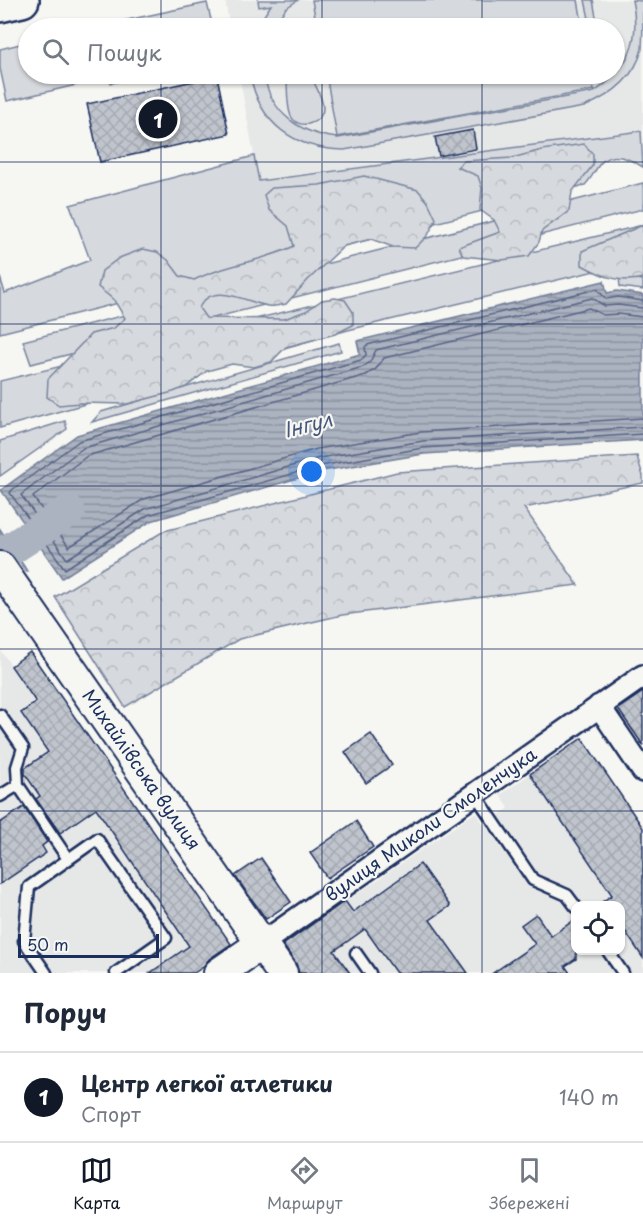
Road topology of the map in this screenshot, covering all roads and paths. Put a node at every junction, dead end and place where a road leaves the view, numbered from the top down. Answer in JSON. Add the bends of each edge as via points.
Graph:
{"nodes":[{"id":1,"x":22,"y":0,"type":"edge"},
{"id":2,"x":0,"y":5,"type":"edge"},
{"id":3,"x":0,"y":567,"type":"edge"},
{"id":4,"x":643,"y":675,"type":"edge"},
{"id":5,"x":599,"y":706,"type":"junction"},
{"id":6,"x":0,"y":715,"type":"edge"},
{"id":7,"x":643,"y":771,"type":"edge"},
{"id":8,"x":18,"y":785,"type":"junction"},
{"id":9,"x":475,"y":794,"type":"junction"},
{"id":10,"x":0,"y":796,"type":"edge"},
{"id":11,"x":68,"y":859,"type":"junction"},
{"id":12,"x":571,"y":901,"type":"edge"},
{"id":13,"x":261,"y":944,"type":"junction"},
{"id":14,"x":356,"y":953,"type":"dead end"},
{"id":15,"x":610,"y":955,"type":"edge"},
{"id":16,"x":46,"y":973,"type":"edge"},
{"id":17,"x":116,"y":973,"type":"edge"},
{"id":18,"x":219,"y":973,"type":"edge"},
{"id":19,"x":282,"y":973,"type":"edge"},
{"id":20,"x":370,"y":973,"type":"edge"},
{"id":21,"x":623,"y":973,"type":"edge"}],
"edges":[{"from":1,"to":2,"type":"main road"},
{"from":3,"to":13,"type":"street","name":"Михайлівська вулиця"},
{"from":4,"to":5,"type":"street","name":"вулиця Миколи Смоленчука"},
{"from":5,"to":7,"type":"street"},
{"from":5,"to":9,"type":"street","name":"вулиця Миколи Смоленчука"},
{"from":6,"to":8,"type":"lane","via":[[23,748],[17,767]]},
{"from":8,"to":10,"type":"lane"},
{"from":8,"to":11,"type":"lane"},
{"from":9,"to":12,"type":"lane","via":[[533,880],[567,895]]},
{"from":9,"to":13,"type":"street","name":"вулиця Миколи Смоленчука"},
{"from":11,"to":16,"type":"lane","via":[[29,887],[24,941]]},
{"from":11,"to":17,"type":"lane","via":[[97,839],[166,938]]},
{"from":13,"to":18,"type":"street","name":"вулиця Миколи Смоленчука"},
{"from":13,"to":19,"type":"street","name":"Михайлівська вулиця"},
{"from":14,"to":20,"type":"lane"},
{"from":15,"to":21,"type":"lane"}]}
